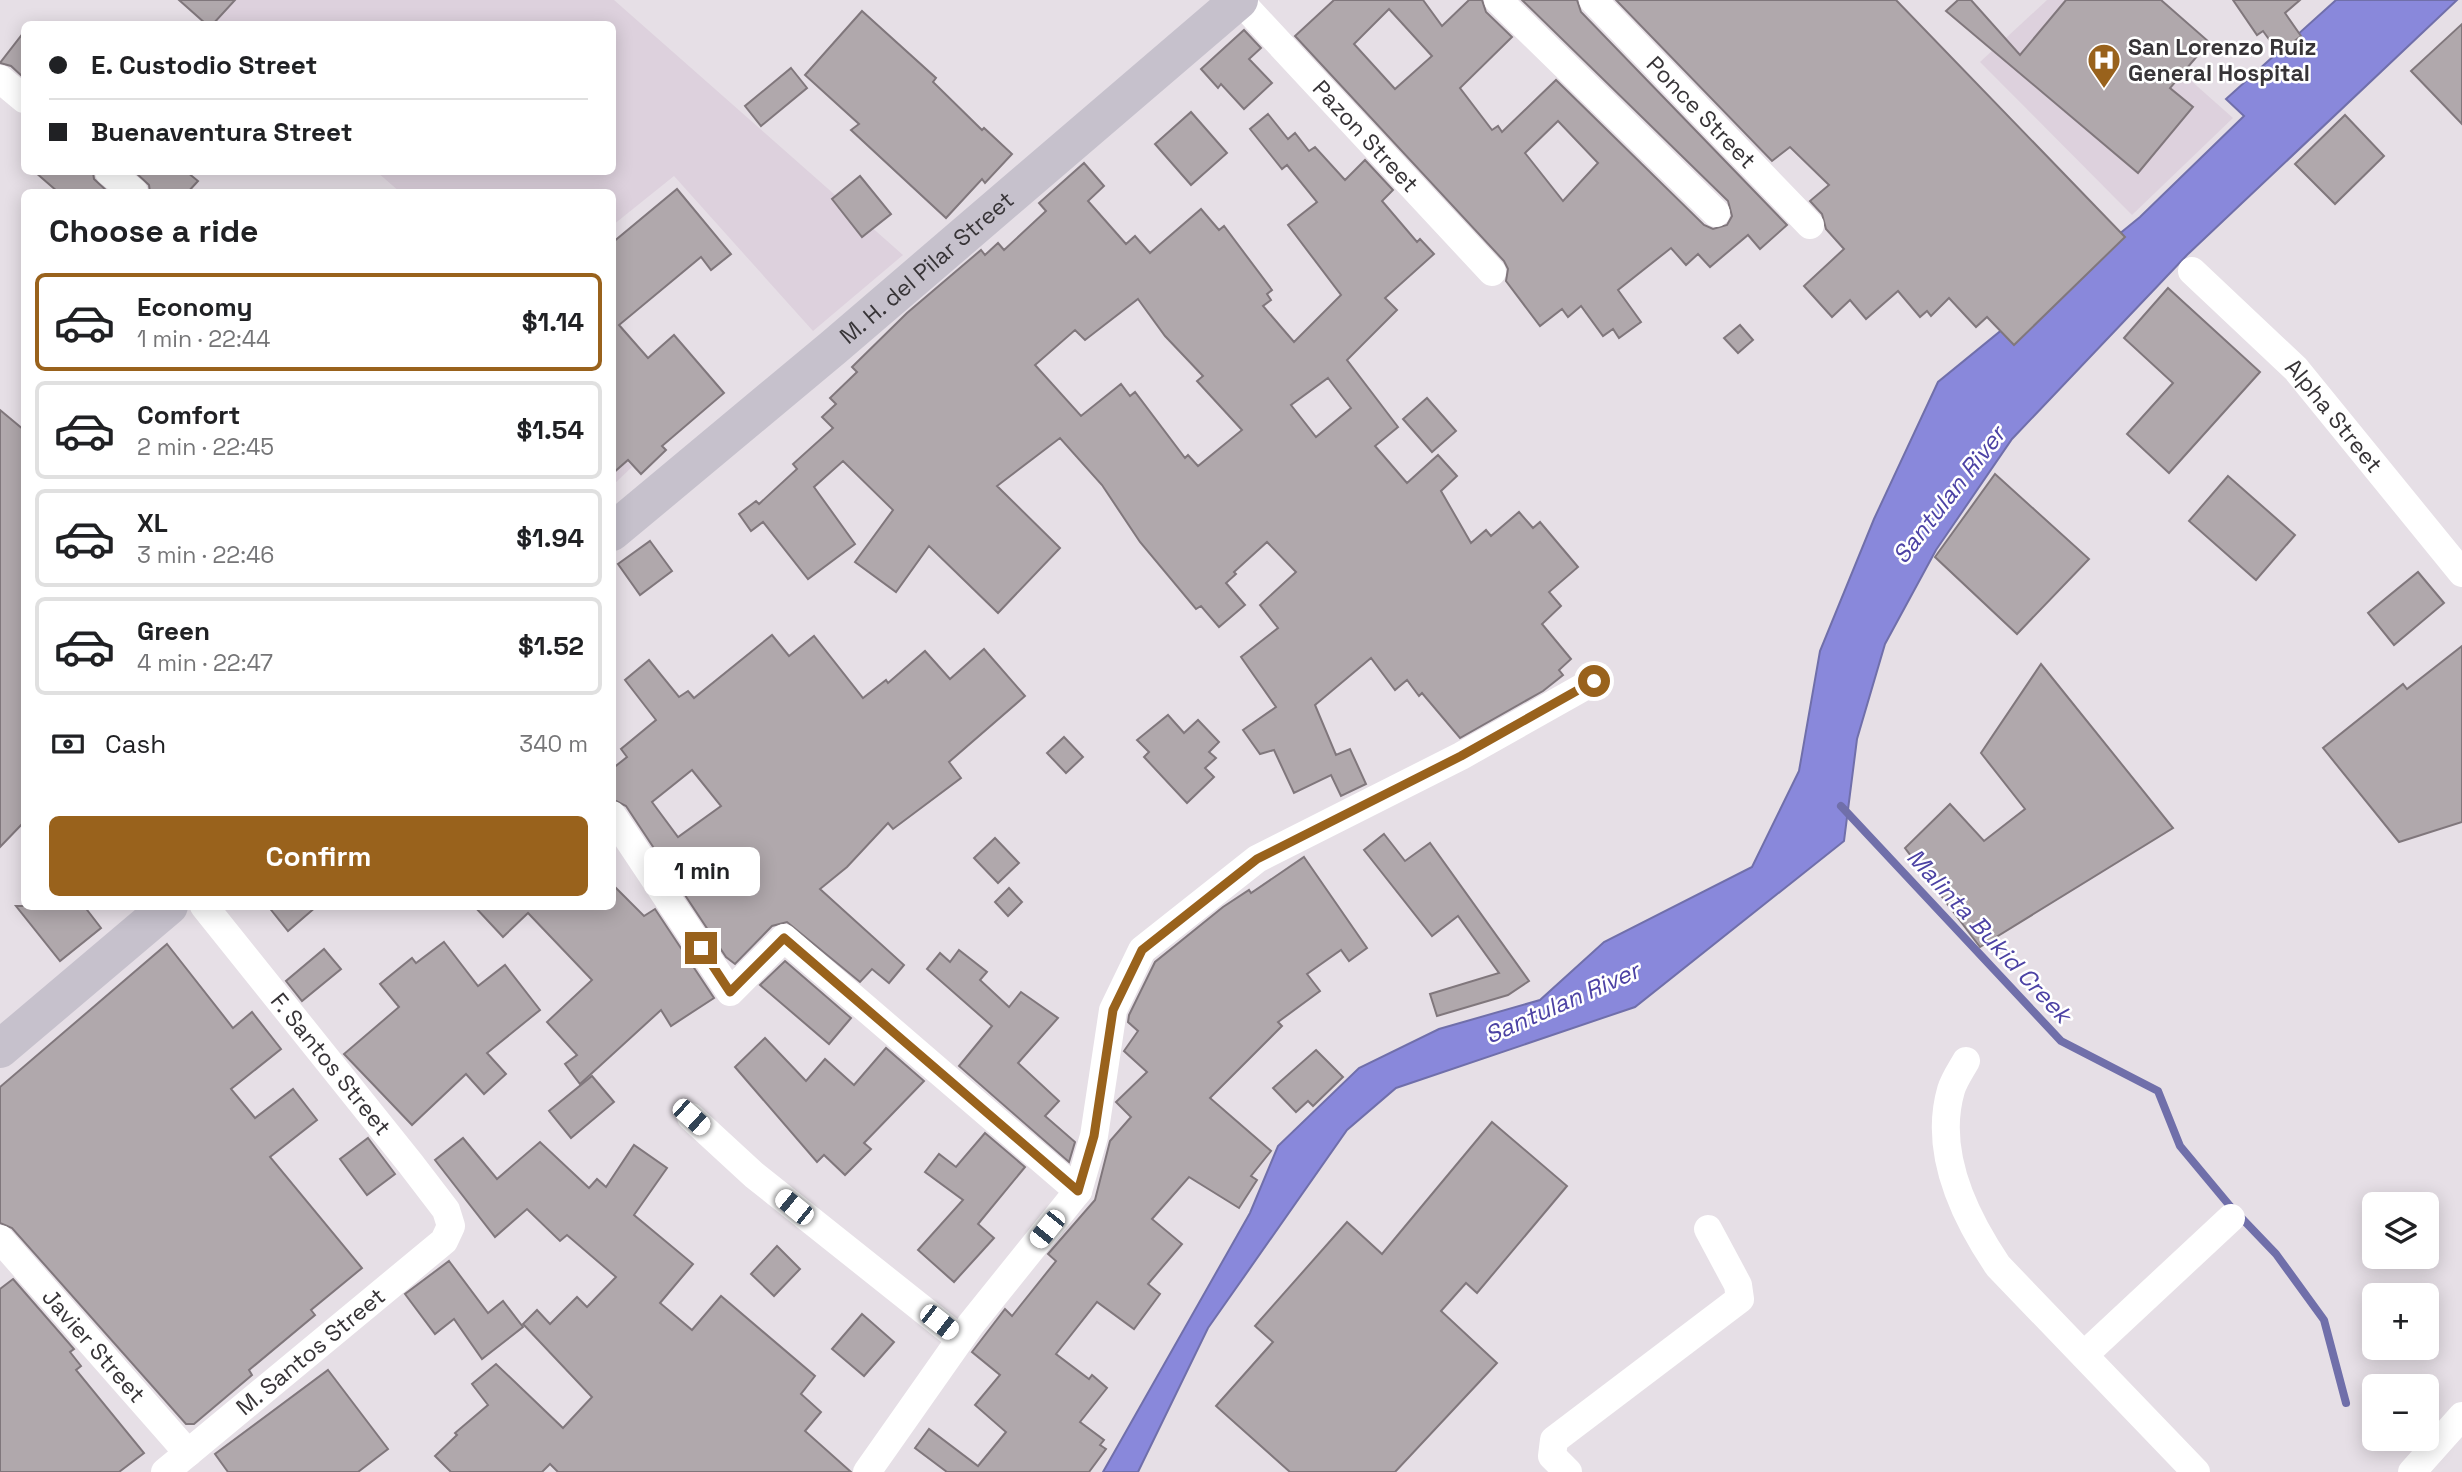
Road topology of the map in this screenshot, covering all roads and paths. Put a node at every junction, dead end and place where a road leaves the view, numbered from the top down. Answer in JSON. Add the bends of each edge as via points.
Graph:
{"nodes":[{"id":1,"x":1239,"y":0,"type":"edge"},
{"id":2,"x":1498,"y":0,"type":"edge"},
{"id":3,"x":1593,"y":0,"type":"edge"},
{"id":4,"x":0,"y":79,"type":"edge"},
{"id":5,"x":21,"y":96,"type":"edge"},
{"id":6,"x":113,"y":175,"type":"edge"},
{"id":7,"x":130,"y":189,"type":"edge"},
{"id":8,"x":1716,"y":213,"type":"dead end"},
{"id":9,"x":1810,"y":225,"type":"dead end"},
{"id":10,"x":2192,"y":271,"type":"dead end"},
{"id":11,"x":1492,"y":272,"type":"dead end"},
{"id":12,"x":616,"y":528,"type":"edge"},
{"id":13,"x":2462,"y":573,"type":"edge"},
{"id":14,"x":1594,"y":681,"type":"dead end"},
{"id":15,"x":616,"y":821,"type":"edge"},
{"id":16,"x":164,"y":910,"type":"edge"},
{"id":17,"x":207,"y":910,"type":"edge"},
{"id":18,"x":0,"y":1049,"type":"edge"},
{"id":19,"x":1966,"y":1061,"type":"dead end"},
{"id":20,"x":691,"y":1117,"type":"dead end"},
{"id":21,"x":1078,"y":1191,"type":"junction"},
{"id":22,"x":2231,"y":1218,"type":"dead end"},
{"id":23,"x":451,"y":1226,"type":"joint"},
{"id":24,"x":1708,"y":1230,"type":"dead end"},
{"id":25,"x":5,"y":1256,"type":"edge"},
{"id":26,"x":960,"y":1339,"type":"junction"},
{"id":27,"x":2084,"y":1355,"type":"junction"},
{"id":28,"x":2462,"y":1416,"type":"edge"},
{"id":29,"x":188,"y":1453,"type":"junction"},
{"id":30,"x":165,"y":1472,"type":"edge"},
{"id":31,"x":867,"y":1472,"type":"edge"},
{"id":32,"x":1568,"y":1472,"type":"edge"},
{"id":33,"x":2196,"y":1472,"type":"edge"},
{"id":34,"x":2412,"y":1472,"type":"edge"}],
"edges":[{"from":1,"to":11,"type":"street","name":"Pazon Street"},
{"from":1,"to":12,"type":"main road","name":"M. H. del Pilar Street"},
{"from":2,"to":8,"type":"street"},
{"from":3,"to":9,"type":"street","name":"Ponce Street"},
{"from":4,"to":5,"type":"street"},
{"from":6,"to":7,"type":"street"},
{"from":10,"to":13,"type":"street","name":"Alpha Street","via":[[2296,369]]},
{"from":14,"to":21,"type":"street","via":[[1461,756],[1257,859],[1142,950],[1113,1010],[1094,1136]]},
{"from":15,"to":21,"type":"street","via":[[730,992],[784,938]]},
{"from":16,"to":18,"type":"main road"},
{"from":17,"to":23,"type":"street","name":"F. Santos Street","via":[[418,1172],[446,1210]]},
{"from":19,"to":27,"type":"street","via":[[1951,1089],[1947,1121],[1957,1195],[1998,1266]]},
{"from":20,"to":26,"type":"street","via":[[754,1174]]},
{"from":21,"to":26,"type":"street"},
{"from":22,"to":27,"type":"street"},
{"from":23,"to":29,"type":"street","name":"M. Santos Street","via":[[444,1241]]},
{"from":24,"to":32,"type":"street","via":[[1738,1285],[1740,1299],[1554,1440],[1552,1456]]},
{"from":25,"to":29,"type":"street","name":"Javier Street"},
{"from":26,"to":31,"type":"street"},
{"from":27,"to":33,"type":"street"},
{"from":28,"to":34,"type":"street"},
{"from":29,"to":30,"type":"street","name":"M. Santos Street"}]}
